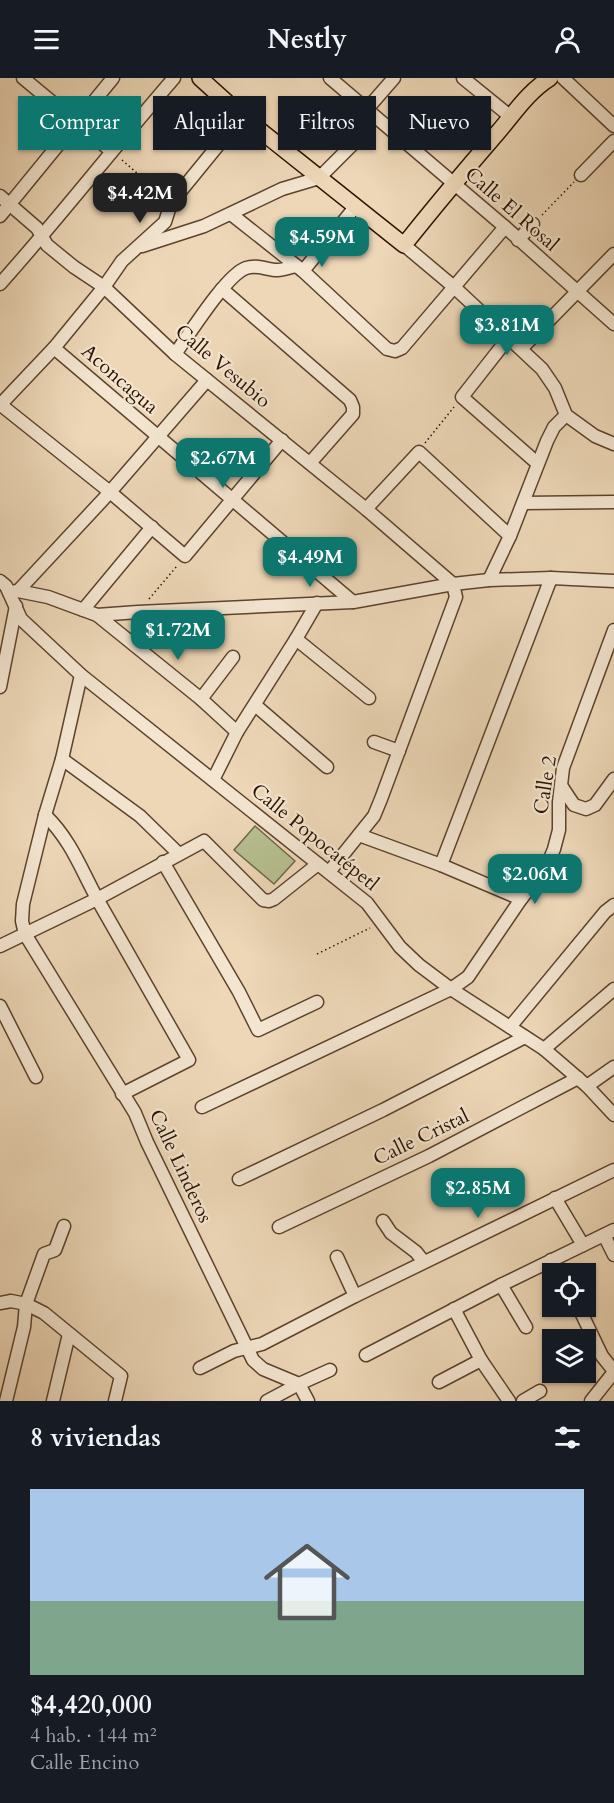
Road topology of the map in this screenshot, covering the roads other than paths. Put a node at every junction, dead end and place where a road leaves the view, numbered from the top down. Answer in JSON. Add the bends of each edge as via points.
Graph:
{"nodes":[{"id":1,"x":23,"y":78,"type":"edge"},
{"id":2,"x":113,"y":78,"type":"edge"},
{"id":3,"x":174,"y":78,"type":"edge"},
{"id":4,"x":200,"y":78,"type":"edge"},
{"id":5,"x":330,"y":78,"type":"edge"},
{"id":6,"x":394,"y":78,"type":"edge"},
{"id":7,"x":464,"y":78,"type":"edge"},
{"id":8,"x":550,"y":78,"type":"edge"},
{"id":9,"x":562,"y":78,"type":"edge"},
{"id":10,"x":46,"y":96,"type":"edge"},
{"id":11,"x":98,"y":96,"type":"edge"},
{"id":12,"x":220,"y":96,"type":"edge"},
{"id":13,"x":351,"y":96,"type":"edge"},
{"id":14,"x":376,"y":99,"type":"edge"},
{"id":15,"x":376,"y":117,"type":"edge"},
{"id":16,"x":511,"y":117,"type":"junction"},
{"id":17,"x":614,"y":126,"type":"edge"},
{"id":18,"x":266,"y":135,"type":"edge"},
{"id":19,"x":614,"y":141,"type":"edge"},
{"id":20,"x":51,"y":150,"type":"edge"},
{"id":21,"x":214,"y":150,"type":"edge"},
{"id":22,"x":347,"y":150,"type":"edge"},
{"id":23,"x":111,"y":151,"type":"joint"},
{"id":24,"x":581,"y":175,"type":"road end"},
{"id":25,"x":319,"y":178,"type":"junction"},
{"id":26,"x":453,"y":184,"type":"junction"},
{"id":27,"x":5,"y":201,"type":"edge"},
{"id":28,"x":356,"y":206,"type":"junction"},
{"id":29,"x":231,"y":214,"type":"junction"},
{"id":30,"x":0,"y":216,"type":"edge"},
{"id":31,"x":165,"y":222,"type":"junction"},
{"id":32,"x":533,"y":224,"type":"road end"},
{"id":33,"x":505,"y":227,"type":"junction"},
{"id":34,"x":171,"y":236,"type":"junction"},
{"id":35,"x":42,"y":237,"type":"junction"},
{"id":36,"x":518,"y":240,"type":"junction"},
{"id":37,"x":404,"y":245,"type":"junction"},
{"id":38,"x":135,"y":249,"type":"junction"},
{"id":39,"x":614,"y":254,"type":"edge"},
{"id":40,"x":299,"y":268,"type":"junction"},
{"id":41,"x":0,"y":284,"type":"edge"},
{"id":42,"x":104,"y":287,"type":"junction"},
{"id":43,"x":454,"y":287,"type":"junction"},
{"id":44,"x":222,"y":290,"type":"junction"},
{"id":45,"x":577,"y":292,"type":"junction"},
{"id":46,"x":614,"y":324,"type":"edge"},
{"id":47,"x":509,"y":337,"type":"junction"},
{"id":48,"x":54,"y":348,"type":"junction"},
{"id":49,"x":521,"y":349,"type":"junction"},
{"id":50,"x":175,"y":354,"type":"junction"},
{"id":51,"x":207,"y":380,"type":"junction"},
{"id":52,"x":0,"y":405,"type":"edge"},
{"id":53,"x":566,"y":415,"type":"junction"},
{"id":54,"x":157,"y":437,"type":"junction"},
{"id":55,"x":282,"y":440,"type":"junction"},
{"id":56,"x":614,"y":444,"type":"edge"},
{"id":57,"x":310,"y":463,"type":"junction"},
{"id":58,"x":537,"y":463,"type":"junction"},
{"id":59,"x":110,"y":492,"type":"junction"},
{"id":60,"x":233,"y":500,"type":"junction"},
{"id":61,"x":614,"y":502,"type":"edge"},
{"id":62,"x":523,"y":503,"type":"junction"},
{"id":63,"x":366,"y":508,"type":"junction"},
{"id":64,"x":152,"y":528,"type":"junction"},
{"id":65,"x":510,"y":536,"type":"junction"},
{"id":66,"x":551,"y":578,"type":"junction"},
{"id":67,"x":489,"y":580,"type":"junction"},
{"id":68,"x":0,"y":581,"type":"edge"},
{"id":69,"x":614,"y":581,"type":"edge"},
{"id":70,"x":453,"y":584,"type":"junction"},
{"id":71,"x":14,"y":591,"type":"junction"},
{"id":72,"x":353,"y":602,"type":"junction"},
{"id":73,"x":316,"y":603,"type":"junction"},
{"id":74,"x":16,"y":606,"type":"junction"},
{"id":75,"x":83,"y":610,"type":"junction"},
{"id":76,"x":97,"y":615,"type":"junction"},
{"id":77,"x":614,"y":630,"type":"edge"},
{"id":78,"x":296,"y":639,"type":"junction"},
{"id":79,"x":233,"y":657,"type":"dead end"},
{"id":80,"x":609,"y":657,"type":"edge"},
{"id":81,"x":81,"y":675,"type":"junction"},
{"id":82,"x":0,"y":687,"type":"edge"},
{"id":83,"x":369,"y":698,"type":"dead end"},
{"id":84,"x":201,"y":699,"type":"junction"},
{"id":85,"x":255,"y":705,"type":"junction"},
{"id":86,"x":237,"y":732,"type":"junction"},
{"id":87,"x":374,"y":742,"type":"dead end"},
{"id":88,"x":399,"y":751,"type":"junction"},
{"id":89,"x":62,"y":759,"type":"junction"},
{"id":90,"x":327,"y":767,"type":"dead end"},
{"id":91,"x":614,"y":779,"type":"edge"},
{"id":92,"x":213,"y":780,"type":"junction"},
{"id":93,"x":562,"y":787,"type":"junction"},
{"id":94,"x":45,"y":815,"type":"junction"},
{"id":95,"x":359,"y":835,"type":"junction"},
{"id":96,"x":179,"y":854,"type":"junction"},
{"id":97,"x":164,"y":862,"type":"junction"},
{"id":98,"x":318,"y":864,"type":"junction"},
{"id":99,"x":441,"y":865,"type":"junction"},
{"id":100,"x":329,"y":872,"type":"junction"},
{"id":101,"x":97,"y":899,"type":"junction"},
{"id":102,"x":521,"y":899,"type":"junction"},
{"id":103,"x":614,"y":905,"type":"edge"},
{"id":104,"x":25,"y":934,"type":"junction"},
{"id":105,"x":0,"y":946,"type":"edge"},
{"id":106,"x":451,"y":989,"type":"junction"},
{"id":107,"x":614,"y":990,"type":"edge"},
{"id":108,"x":317,"y":1002,"type":"dead end"},
{"id":109,"x":0,"y":1006,"type":"edge"},
{"id":110,"x":510,"y":1027,"type":"junction"},
{"id":111,"x":525,"y":1037,"type":"junction"},
{"id":112,"x":544,"y":1049,"type":"junction"},
{"id":113,"x":614,"y":1067,"type":"edge"},
{"id":114,"x":36,"y":1077,"type":"dead end"},
{"id":115,"x":583,"y":1082,"type":"junction"},
{"id":116,"x":122,"y":1094,"type":"junction"},
{"id":117,"x":202,"y":1107,"type":"dead end"},
{"id":118,"x":614,"y":1115,"type":"edge"},
{"id":119,"x":614,"y":1170,"type":"edge"},
{"id":120,"x":239,"y":1179,"type":"dead end"},
{"id":121,"x":555,"y":1198,"type":"junction"},
{"id":122,"x":383,"y":1221,"type":"dead end"},
{"id":123,"x":64,"y":1226,"type":"dead end"},
{"id":124,"x":279,"y":1227,"type":"dead end"},
{"id":125,"x":609,"y":1233,"type":"edge"},
{"id":126,"x":583,"y":1245,"type":"junction"},
{"id":127,"x":614,"y":1255,"type":"edge"},
{"id":128,"x":337,"y":1257,"type":"dead end"},
{"id":129,"x":551,"y":1260,"type":"junction"},
{"id":130,"x":424,"y":1262,"type":"junction"},
{"id":131,"x":553,"y":1263,"type":"edge"},
{"id":132,"x":501,"y":1285,"type":"junction"},
{"id":133,"x":355,"y":1296,"type":"junction"},
{"id":134,"x":0,"y":1303,"type":"edge"},
{"id":135,"x":26,"y":1304,"type":"junction"},
{"id":136,"x":454,"y":1310,"type":"junction"},
{"id":137,"x":583,"y":1317,"type":"edge"},
{"id":138,"x":526,"y":1327,"type":"dead end"},
{"id":139,"x":69,"y":1334,"type":"junction"},
{"id":140,"x":246,"y":1348,"type":"junction"},
{"id":141,"x":366,"y":1355,"type":"dead end"},
{"id":142,"x":481,"y":1360,"type":"junction"},
{"id":143,"x":200,"y":1368,"type":"dead end"},
{"id":144,"x":330,"y":1370,"type":"dead end"},
{"id":145,"x":614,"y":1371,"type":"edge"},
{"id":146,"x":439,"y":1382,"type":"dead end"},
{"id":147,"x":299,"y":1384,"type":"junction"},
{"id":148,"x":540,"y":1391,"type":"dead end"},
{"id":149,"x":593,"y":1400,"type":"edge"},
{"id":150,"x":6,"y":1401,"type":"edge"},
{"id":151,"x":53,"y":1401,"type":"edge"},
{"id":152,"x":115,"y":1401,"type":"edge"},
{"id":153,"x":267,"y":1401,"type":"edge"},
{"id":154,"x":308,"y":1401,"type":"edge"},
{"id":155,"x":509,"y":1401,"type":"edge"},
{"id":156,"x":523,"y":1401,"type":"edge"}],
"edges":[{"from":1,"to":10,"type":"street"},
{"from":2,"to":11,"type":"street"},
{"from":3,"to":23,"type":"street"},
{"from":4,"to":12,"type":"main road"},
{"from":5,"to":13,"type":"street","name":"Calle El Rosal"},
{"from":6,"to":14,"type":"street"},
{"from":7,"to":16,"type":"street"},
{"from":8,"to":16,"type":"main road"},
{"from":9,"to":17,"type":"street"},
{"from":15,"to":26,"type":"street","name":"Calle El Rosal"},
{"from":16,"to":26,"type":"main road"},
{"from":18,"to":25,"type":"main road"},
{"from":19,"to":24,"type":"street"},
{"from":20,"to":27,"type":"street"},
{"from":21,"to":31,"type":"street","via":[[171,202]]},
{"from":22,"to":25,"type":"street"},
{"from":23,"to":35,"type":"street"},
{"from":25,"to":28,"type":"main road"},
{"from":25,"to":29,"type":"street","via":[[282,189]]},
{"from":26,"to":33,"type":"street","name":"Calle El Rosal"},
{"from":26,"to":37,"type":"main road"},
{"from":27,"to":30,"type":"street"},
{"from":27,"to":35,"type":"street","name":"Calle Vesubio"},
{"from":28,"to":37,"type":"main road"},
{"from":28,"to":40,"type":"street"},
{"from":29,"to":34,"type":"street"},
{"from":29,"to":40,"type":"street"},
{"from":31,"to":34,"type":"street"},
{"from":31,"to":38,"type":"street"},
{"from":32,"to":36,"type":"street"},
{"from":33,"to":36,"type":"street","name":"Calle El Rosal"},
{"from":33,"to":43,"type":"street"},
{"from":34,"to":38,"type":"street"},
{"from":35,"to":41,"type":"street"},
{"from":35,"to":42,"type":"street","name":"Calle Vesubio","via":[[47,245]]},
{"from":36,"to":45,"type":"street","name":"Calle El Rosal"},
{"from":37,"to":43,"type":"street"},
{"from":38,"to":42,"type":"street"},
{"from":39,"to":45,"type":"street"},
{"from":40,"to":43,"type":"street","via":[[387,349],[395,351],[402,348]]},
{"from":40,"to":44,"type":"street","via":[[246,268],[236,273]]},
{"from":42,"to":48,"type":"street"},
{"from":42,"to":50,"type":"street","name":"Calle Vesubio"},
{"from":43,"to":47,"type":"street"},
{"from":44,"to":50,"type":"street"},
{"from":44,"to":57,"type":"street","via":[[350,400],[352,414]]},
{"from":45,"to":46,"type":"street","name":"Calle El Rosal"},
{"from":45,"to":49,"type":"street"},
{"from":47,"to":49,"type":"street"},
{"from":47,"to":58,"type":"street","via":[[462,397]]},
{"from":48,"to":52,"type":"street"},
{"from":48,"to":54,"type":"street","name":"Aconcagua"},
{"from":49,"to":53,"type":"street","via":[[555,388]]},
{"from":50,"to":51,"type":"street","name":"Calle Vesubio"},
{"from":51,"to":54,"type":"street"},
{"from":51,"to":55,"type":"street","name":"Calle Vesubio"},
{"from":52,"to":59,"type":"street"},
{"from":53,"to":56,"type":"street"},
{"from":53,"to":58,"type":"street","via":[[554,427]]},
{"from":54,"to":59,"type":"street"},
{"from":54,"to":60,"type":"street","name":"Aconcagua"},
{"from":55,"to":57,"type":"street","name":"Calle Vesubio"},
{"from":55,"to":60,"type":"street"},
{"from":57,"to":63,"type":"street","name":"Calle Vesubio"},
{"from":58,"to":62,"type":"street"},
{"from":59,"to":64,"type":"street"},
{"from":59,"to":71,"type":"street"},
{"from":60,"to":64,"type":"street","via":[[185,556]]},
{"from":60,"to":72,"type":"street","name":"Aconcagua"},
{"from":61,"to":62,"type":"street"},
{"from":62,"to":65,"type":"street"},
{"from":63,"to":65,"type":"street","via":[[419,452]]},
{"from":63,"to":70,"type":"street","name":"Calle Vesubio"},
{"from":64,"to":75,"type":"street"},
{"from":65,"to":67,"type":"street"},
{"from":66,"to":67,"type":"street"},
{"from":66,"to":69,"type":"street"},
{"from":66,"to":99,"type":"street"},
{"from":67,"to":70,"type":"street"},
{"from":68,"to":71,"type":"street","name":"Calle Popocatépetl"},
{"from":70,"to":72,"type":"street"},
{"from":70,"to":88,"type":"street","via":[[456,597]]},
{"from":71,"to":74,"type":"street","name":"Calle Popocatépetl"},
{"from":71,"to":75,"type":"street","via":[[48,597]]},
{"from":72,"to":73,"type":"street"},
{"from":73,"to":76,"type":"street"},
{"from":73,"to":78,"type":"street"},
{"from":74,"to":81,"type":"street","name":"Calle Popocatépetl","via":[[29,628]]},
{"from":74,"to":82,"type":"street"},
{"from":75,"to":76,"type":"street"},
{"from":76,"to":84,"type":"street"},
{"from":77,"to":80,"type":"street","name":"Calle 2"},
{"from":78,"to":83,"type":"street"},
{"from":78,"to":85,"type":"street"},
{"from":79,"to":84,"type":"street"},
{"from":80,"to":93,"type":"street","name":"Calle 2","via":[[563,768]]},
{"from":81,"to":89,"type":"street"},
{"from":81,"to":92,"type":"street","name":"Calle Popocatépetl"},
{"from":84,"to":86,"type":"street"},
{"from":85,"to":86,"type":"street"},
{"from":85,"to":90,"type":"street"},
{"from":86,"to":92,"type":"street"},
{"from":87,"to":88,"type":"street"},
{"from":88,"to":95,"type":"street","via":[[374,816]]},
{"from":89,"to":94,"type":"street"},
{"from":89,"to":96,"type":"street","via":[[140,816]]},
{"from":91,"to":93,"type":"street","via":[[595,805],[586,809],[574,805]]},
{"from":92,"to":98,"type":"street","name":"Calle Popocatépetl"},
{"from":93,"to":102,"type":"street","name":"Calle 2","via":[[554,849],[547,866]]},
{"from":94,"to":101,"type":"street","via":[[69,844]]},
{"from":94,"to":104,"type":"street","via":[[23,904]]},
{"from":95,"to":99,"type":"street"},
{"from":95,"to":100,"type":"street"},
{"from":96,"to":97,"type":"street"},
{"from":96,"to":98,"type":"street","via":[[204,841],[263,900],[274,899]]},
{"from":97,"to":101,"type":"street"},
{"from":97,"to":108,"type":"street","via":[[258,1030]]},
{"from":98,"to":100,"type":"street","name":"Calle Popocatépetl"},
{"from":99,"to":102,"type":"street"},
{"from":100,"to":106,"type":"street","name":"Calle Popocatépetl","via":[[367,903],[400,947]]},
{"from":101,"to":104,"type":"street"},
{"from":101,"to":116,"type":"street","via":[[189,1060]]},
{"from":102,"to":106,"type":"street","name":"Calle 2","via":[[468,977]]},
{"from":103,"to":110,"type":"street"},
{"from":104,"to":105,"type":"street"},
{"from":104,"to":116,"type":"street","name":"Calle Linderos"},
{"from":106,"to":110,"type":"street","name":"Calle Popocatépetl"},
{"from":106,"to":117,"type":"street","name":"Calle 2"},
{"from":107,"to":112,"type":"street"},
{"from":109,"to":114,"type":"street"},
{"from":110,"to":111,"type":"street","name":"Calle Popocatépetl"},
{"from":111,"to":112,"type":"street","name":"Calle Popocatépetl"},
{"from":111,"to":120,"type":"street"},
{"from":112,"to":115,"type":"street","name":"Calle Popocatépetl"},
{"from":113,"to":115,"type":"street","name":"Calle Cristal"},
{"from":115,"to":118,"type":"street","name":"Calle Popocatépetl"},
{"from":115,"to":124,"type":"street","name":"Calle Cristal"},
{"from":116,"to":140,"type":"street","name":"Calle Linderos","via":[[135,1113]]},
{"from":119,"to":121,"type":"street"},
{"from":121,"to":126,"type":"street"},
{"from":121,"to":130,"type":"street"},
{"from":122,"to":130,"type":"street"},
{"from":123,"to":135,"type":"street","via":[[55,1250],[44,1254]]},
{"from":125,"to":126,"type":"street"},
{"from":125,"to":127,"type":"street"},
{"from":126,"to":129,"type":"street"},
{"from":128,"to":133,"type":"street"},
{"from":129,"to":131,"type":"street"},
{"from":129,"to":132,"type":"street"},
{"from":130,"to":133,"type":"street"},
{"from":132,"to":136,"type":"street"},
{"from":132,"to":138,"type":"street"},
{"from":133,"to":140,"type":"street","via":[[262,1344]]},
{"from":134,"to":135,"type":"street"},
{"from":135,"to":139,"type":"street"},
{"from":135,"to":150,"type":"street"},
{"from":136,"to":141,"type":"street"},
{"from":136,"to":142,"type":"street"},
{"from":137,"to":145,"type":"street","via":[[602,1356]]},
{"from":139,"to":151,"type":"street"},
{"from":139,"to":152,"type":"street","via":[[121,1376]]},
{"from":140,"to":143,"type":"street"},
{"from":140,"to":147,"type":"street","name":"Calle Linderos","via":[[263,1369]]},
{"from":142,"to":146,"type":"street"},
{"from":142,"to":155,"type":"street"},
{"from":144,"to":147,"type":"street"},
{"from":145,"to":149,"type":"street"},
{"from":147,"to":153,"type":"street"},
{"from":147,"to":154,"type":"street"},
{"from":148,"to":156,"type":"street"}]}
